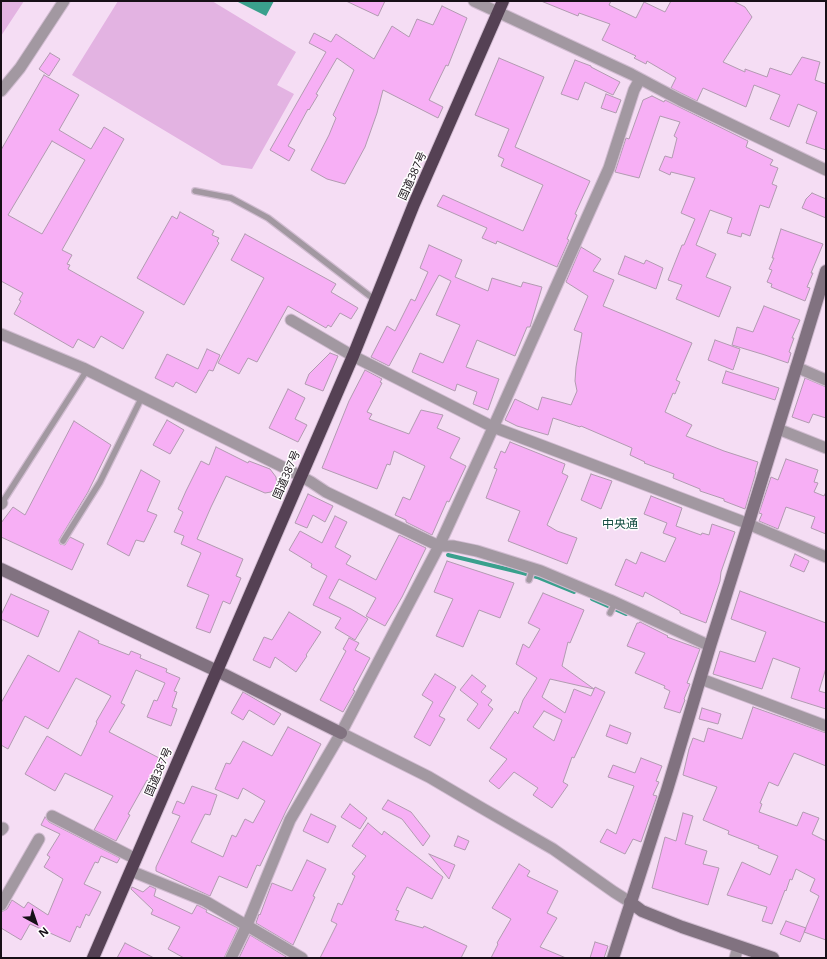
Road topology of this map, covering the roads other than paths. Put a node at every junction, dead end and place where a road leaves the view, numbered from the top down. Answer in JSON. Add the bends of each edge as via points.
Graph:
{"nodes":[{"id":1,"x":64,"y":1,"type":"edge"},
{"id":2,"x":474,"y":1,"type":"edge"},
{"id":3,"x":501,"y":6,"type":"edge"},
{"id":4,"x":640,"y":79,"type":"junction"},
{"id":5,"x":1,"y":91,"type":"edge"},
{"id":6,"x":826,"y":170,"type":"edge"},
{"id":7,"x":195,"y":191,"type":"dead end"},
{"id":8,"x":826,"y":272,"type":"edge"},
{"id":9,"x":375,"y":300,"type":"junction"},
{"id":10,"x":291,"y":320,"type":"dead end"},
{"id":11,"x":1,"y":334,"type":"edge"},
{"id":12,"x":353,"y":356,"type":"junction"},
{"id":13,"x":796,"y":367,"type":"junction"},
{"id":14,"x":87,"y":370,"type":"junction"},
{"id":15,"x":826,"y":380,"type":"edge"},
{"id":16,"x":142,"y":397,"type":"junction"},
{"id":17,"x":493,"y":427,"type":"junction"},
{"id":18,"x":778,"y":428,"type":"junction"},
{"id":19,"x":826,"y":448,"type":"edge"},
{"id":20,"x":301,"y":477,"type":"junction"},
{"id":21,"x":1,"y":504,"type":"edge"},
{"id":22,"x":748,"y":525,"type":"junction"},
{"id":23,"x":63,"y":541,"type":"dead end"},
{"id":24,"x":438,"y":546,"type":"junction"},
{"id":25,"x":826,"y":557,"type":"edge"},
{"id":26,"x":533,"y":568,"type":"junction"},
{"id":27,"x":1,"y":569,"type":"edge"},
{"id":28,"x":529,"y":580,"type":"dead end"},
{"id":29,"x":615,"y":603,"type":"junction"},
{"id":30,"x":610,"y":613,"type":"dead end"},
{"id":31,"x":710,"y":646,"type":"junction"},
{"id":32,"x":217,"y":671,"type":"junction"},
{"id":33,"x":701,"y":679,"type":"junction"},
{"id":34,"x":826,"y":726,"type":"edge"},
{"id":35,"x":341,"y":733,"type":"junction"},
{"id":36,"x":52,"y":816,"type":"dead end"},
{"id":37,"x":39,"y":839,"type":"dead end"},
{"id":38,"x":134,"y":865,"type":"junction"},
{"id":39,"x":630,"y":902,"type":"junction"},
{"id":40,"x":1,"y":905,"type":"edge"},
{"id":41,"x":247,"y":925,"type":"junction"},
{"id":42,"x":737,"y":952,"type":"edge"},
{"id":43,"x":93,"y":958,"type":"edge"},
{"id":44,"x":231,"y":958,"type":"edge"},
{"id":45,"x":302,"y":958,"type":"edge"},
{"id":46,"x":613,"y":958,"type":"edge"},
{"id":47,"x":773,"y":958,"type":"edge"}],
"edges":[{"from":1,"to":5,"type":"street","via":[[20,68]]},
{"from":2,"to":3,"type":"street"},
{"from":3,"to":4,"type":"street"},
{"from":3,"to":9,"type":"highway","name":"国道387号"},
{"from":4,"to":6,"type":"street"},
{"from":4,"to":17,"type":"street","via":[[634,90],[609,168]]},
{"from":7,"to":9,"type":"lane","via":[[231,198],[268,218]]},
{"from":8,"to":13,"type":"street"},
{"from":9,"to":12,"type":"highway","name":"国道387号"},
{"from":10,"to":12,"type":"street"},
{"from":11,"to":14,"type":"street"},
{"from":12,"to":17,"type":"street"},
{"from":12,"to":20,"type":"highway","name":"国道387号"},
{"from":13,"to":15,"type":"street"},
{"from":13,"to":18,"type":"street"},
{"from":14,"to":16,"type":"street"},
{"from":14,"to":21,"type":"lane"},
{"from":16,"to":20,"type":"street"},
{"from":16,"to":23,"type":"lane","via":[[100,482]]},
{"from":17,"to":22,"type":"street"},
{"from":17,"to":24,"type":"street"},
{"from":18,"to":19,"type":"street"},
{"from":18,"to":22,"type":"street"},
{"from":20,"to":24,"type":"street","via":[[326,492]]},
{"from":20,"to":32,"type":"highway","name":"国道387号"},
{"from":22,"to":25,"type":"street"},
{"from":22,"to":31,"type":"street"},
{"from":24,"to":26,"type":"street","via":[[453,546]]},
{"from":24,"to":35,"type":"street"},
{"from":26,"to":28,"type":"lane"},
{"from":26,"to":29,"type":"street"},
{"from":27,"to":32,"type":"street"},
{"from":29,"to":30,"type":"lane"},
{"from":29,"to":31,"type":"street"},
{"from":31,"to":33,"type":"street"},
{"from":32,"to":35,"type":"street"},
{"from":32,"to":38,"type":"highway","name":"国道387号"},
{"from":33,"to":34,"type":"street"},
{"from":33,"to":39,"type":"street"},
{"from":35,"to":39,"type":"street","via":[[429,777],[487,810],[553,849]]},
{"from":35,"to":41,"type":"street","via":[[290,820]]},
{"from":36,"to":38,"type":"street"},
{"from":37,"to":40,"type":"street"},
{"from":38,"to":41,"type":"street"},
{"from":38,"to":43,"type":"highway","name":"国道387号"},
{"from":39,"to":42,"type":"street","via":[[642,911]]},
{"from":39,"to":46,"type":"street"},
{"from":41,"to":44,"type":"street"},
{"from":41,"to":45,"type":"street"},
{"from":42,"to":47,"type":"street"}]}
